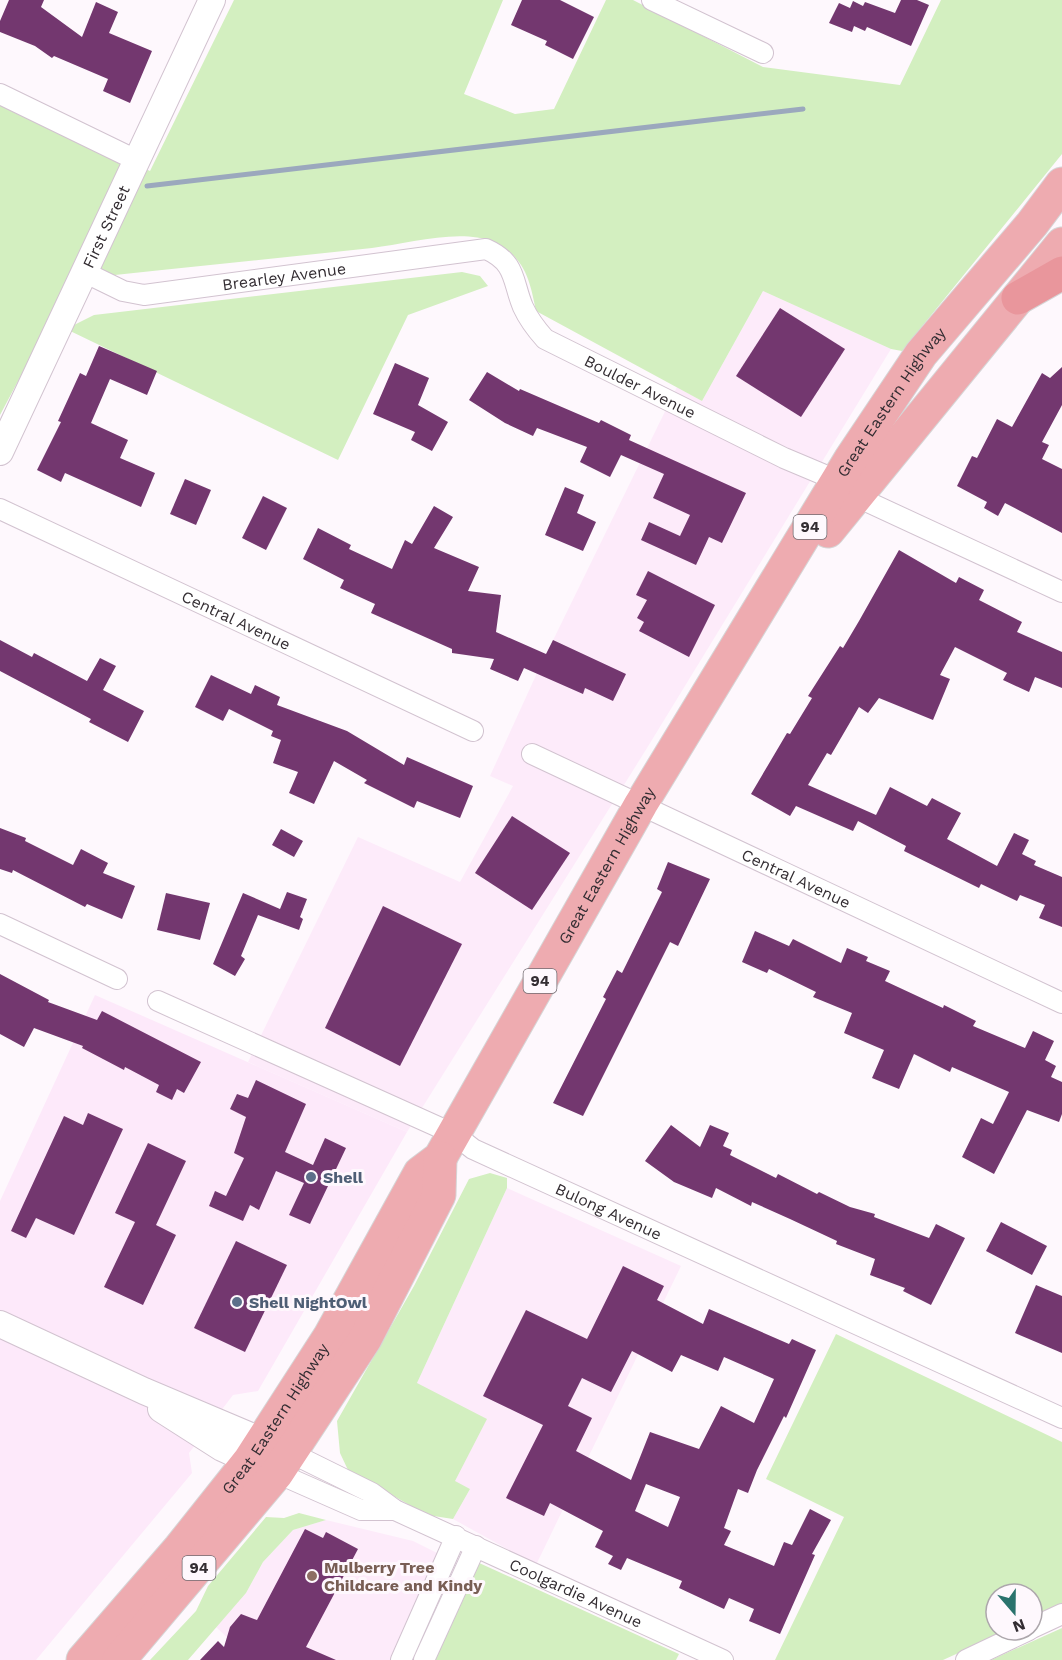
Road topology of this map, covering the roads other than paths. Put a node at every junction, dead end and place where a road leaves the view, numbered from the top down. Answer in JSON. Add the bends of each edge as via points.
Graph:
{"nodes":[{"id":1,"x":212,"y":0,"type":"edge"},
{"id":2,"x":652,"y":0,"type":"edge"},
{"id":3,"x":763,"y":53,"type":"dead end"},
{"id":4,"x":0,"y":94,"type":"edge"},
{"id":5,"x":136,"y":160,"type":"junction"},
{"id":6,"x":1062,"y":184,"type":"edge"},
{"id":7,"x":1062,"y":244,"type":"edge"},
{"id":8,"x":486,"y":249,"type":"joint"},
{"id":9,"x":84,"y":272,"type":"junction"},
{"id":10,"x":1062,"y":273,"type":"edge"},
{"id":11,"x":1018,"y":298,"type":"junction"},
{"id":12,"x":0,"y":452,"type":"edge"},
{"id":13,"x":845,"y":490,"type":"junction"},
{"id":14,"x":0,"y":509,"type":"edge"},
{"id":15,"x":1062,"y":592,"type":"edge"},
{"id":16,"x":473,"y":730,"type":"dead end"},
{"id":17,"x":532,"y":754,"type":"dead end"},
{"id":18,"x":641,"y":804,"type":"junction"},
{"id":19,"x":0,"y":924,"type":"edge"},
{"id":20,"x":117,"y":979,"type":"dead end"},
{"id":21,"x":158,"y":1000,"type":"dead end"},
{"id":22,"x":1062,"y":1003,"type":"edge"},
{"id":23,"x":447,"y":1146,"type":"junction"},
{"id":24,"x":0,"y":1324,"type":"edge"},
{"id":25,"x":1062,"y":1418,"type":"edge"},
{"id":26,"x":270,"y":1457,"type":"junction"},
{"id":27,"x":456,"y":1536,"type":"junction"},
{"id":28,"x":476,"y":1546,"type":"junction"},
{"id":29,"x":1062,"y":1614,"type":"edge"},
{"id":30,"x":1044,"y":1622,"type":"edge"},
{"id":31,"x":1003,"y":1642,"type":"edge"},
{"id":32,"x":83,"y":1660,"type":"edge"},
{"id":33,"x":119,"y":1660,"type":"edge"},
{"id":34,"x":401,"y":1660,"type":"edge"},
{"id":35,"x":424,"y":1660,"type":"edge"},
{"id":36,"x":723,"y":1660,"type":"edge"},
{"id":37,"x":966,"y":1660,"type":"edge"}],
"edges":[{"from":1,"to":5,"type":"street","name":"First Street"},
{"from":2,"to":3,"type":"street"},
{"from":4,"to":5,"type":"street"},
{"from":5,"to":9,"type":"street","name":"First Street"},
{"from":6,"to":13,"type":"highway","name":"Great Eastern Highway","number":"94","via":[[921,354]]},
{"from":7,"to":11,"type":"highway","name":"Great Eastern Highway","number":"94"},
{"from":8,"to":9,"type":"street","name":"Brearley Avenue","via":[[144,295],[123,291]]},
{"from":8,"to":13,"type":"street","name":"Boulder Avenue","via":[[508,264],[528,316],[546,339],[822,474]]},
{"from":9,"to":12,"type":"street","name":"First Street"},
{"from":10,"to":11,"type":"highway"},
{"from":11,"to":13,"type":"highway","name":"Great Eastern Highway","number":"94"},
{"from":13,"to":15,"type":"street","name":"Boulder Avenue"},
{"from":13,"to":18,"type":"highway","name":"Great Eastern Highway","number":"94","via":[[743,638]]},
{"from":14,"to":16,"type":"street","name":"Central Avenue"},
{"from":17,"to":18,"type":"street","name":"Central Avenue"},
{"from":18,"to":22,"type":"street","name":"Central Avenue"},
{"from":18,"to":23,"type":"highway","name":"Great Eastern Highway","number":"94"},
{"from":19,"to":20,"type":"street"},
{"from":21,"to":23,"type":"street","name":"Bulong Avenue"},
{"from":23,"to":25,"type":"street","name":"Bulong Avenue","via":[[473,1149]]},
{"from":23,"to":26,"type":"highway","name":"Great Eastern Highway","number":"94","via":[[420,1173],[330,1336]]},
{"from":24,"to":26,"type":"street","name":"Coolgardie Avenue","via":[[144,1391]]},
{"from":26,"to":27,"type":"street","name":"Coolgardie Avenue","via":[[372,1493],[395,1510]]},
{"from":26,"to":32,"type":"highway","name":"Great Eastern Highway","number":"94","via":[[180,1548]]},
{"from":26,"to":33,"type":"highway","name":"Great Eastern Highway","number":"94"},
{"from":27,"to":28,"type":"street","name":"Coolgardie Avenue"},
{"from":27,"to":34,"type":"street"},
{"from":28,"to":35,"type":"street"},
{"from":28,"to":36,"type":"street","name":"Coolgardie Avenue"},
{"from":29,"to":30,"type":"street"},
{"from":31,"to":37,"type":"street"}]}
